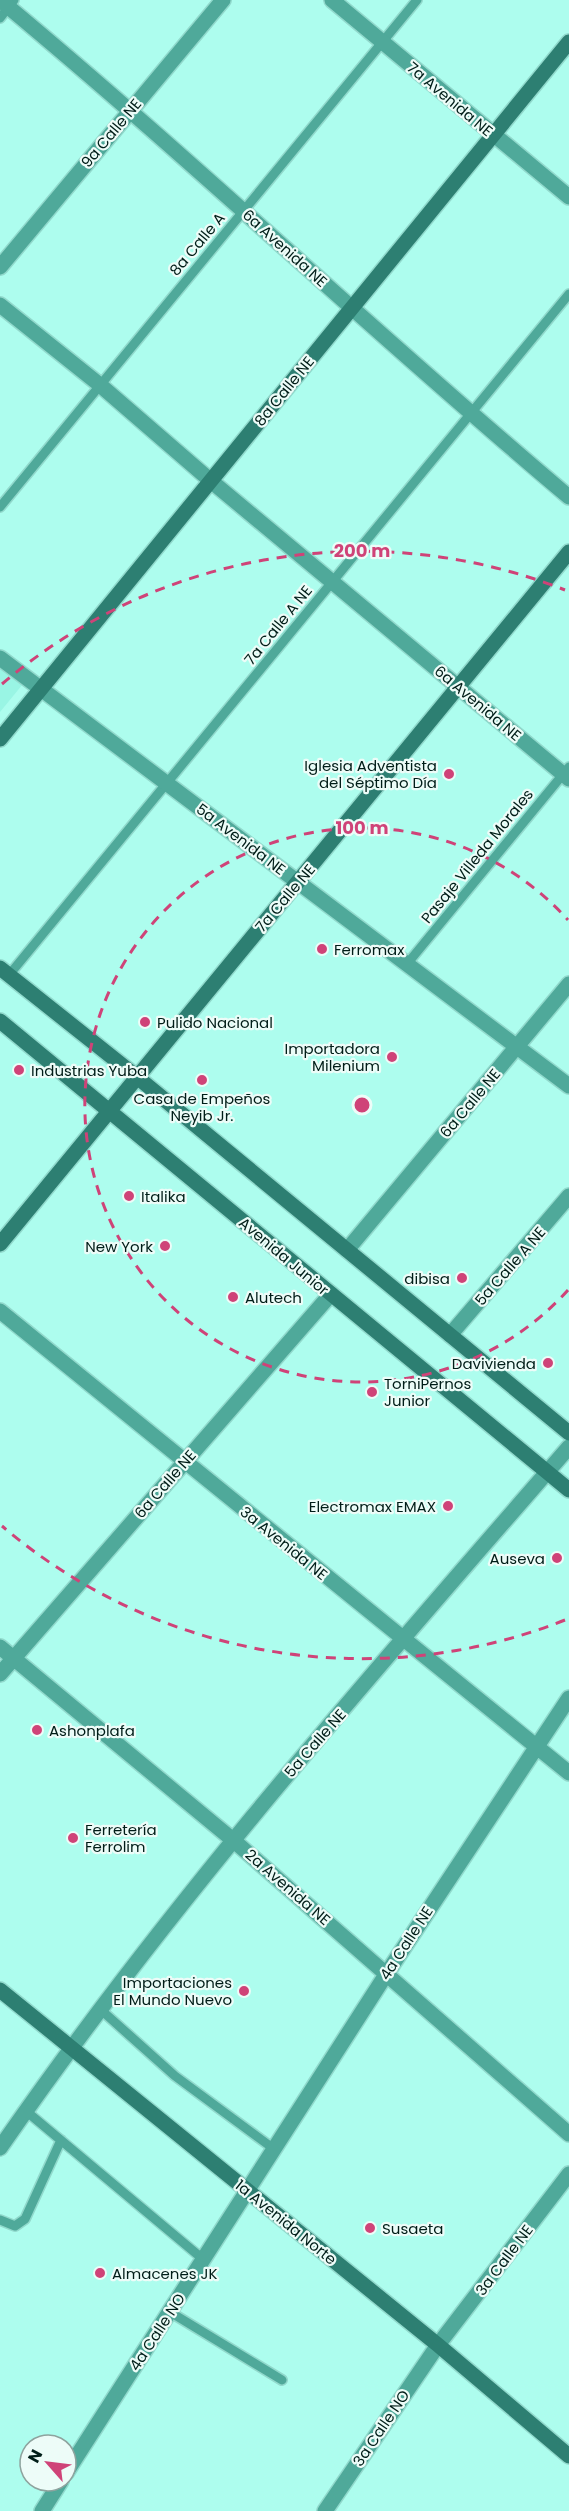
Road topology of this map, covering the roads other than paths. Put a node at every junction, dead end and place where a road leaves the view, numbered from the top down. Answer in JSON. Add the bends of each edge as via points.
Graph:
{"nodes":[{"id":1,"x":223,"y":0,"type":"edge"},
{"id":2,"x":332,"y":0,"type":"edge"},
{"id":3,"x":417,"y":0,"type":"edge"},
{"id":4,"x":6,"y":6,"type":"edge"},
{"id":5,"x":382,"y":42,"type":"junction"},
{"id":6,"x":569,"y":42,"type":"edge"},
{"id":7,"x":130,"y":111,"type":"junction"},
{"id":8,"x":493,"y":135,"type":"junction"},
{"id":9,"x":569,"y":197,"type":"edge"},
{"id":10,"x":244,"y":210,"type":"junction"},
{"id":11,"x":0,"y":267,"type":"edge"},
{"id":12,"x":569,"y":294,"type":"edge"},
{"id":13,"x":0,"y":305,"type":"edge"},
{"id":14,"x":352,"y":308,"type":"junction"},
{"id":15,"x":100,"y":385,"type":"junction"},
{"id":16,"x":470,"y":414,"type":"junction"},
{"id":17,"x":211,"y":481,"type":"junction"},
{"id":18,"x":569,"y":497,"type":"edge"},
{"id":19,"x":0,"y":507,"type":"edge"},
{"id":20,"x":569,"y":552,"type":"edge"},
{"id":21,"x":332,"y":582,"type":"junction"},
{"id":22,"x":0,"y":658,"type":"edge"},
{"id":23,"x":458,"y":687,"type":"junction"},
{"id":24,"x":42,"y":689,"type":"junction"},
{"id":25,"x":0,"y":739,"type":"edge"},
{"id":26,"x":567,"y":774,"type":"edge"},
{"id":27,"x":168,"y":784,"type":"junction"},
{"id":28,"x":299,"y":882,"type":"junction"},
{"id":29,"x":407,"y":964,"type":"junction"},
{"id":30,"x":5,"y":971,"type":"edge"},
{"id":31,"x":569,"y":984,"type":"edge"},
{"id":32,"x":0,"y":1021,"type":"edge"},
{"id":33,"x":517,"y":1047,"type":"junction"},
{"id":34,"x":137,"y":1077,"type":"junction"},
{"id":35,"x":569,"y":1086,"type":"edge"},
{"id":36,"x":109,"y":1111,"type":"junction"},
{"id":37,"x":569,"y":1196,"type":"edge"},
{"id":38,"x":0,"y":1244,"type":"edge"},
{"id":39,"x":347,"y":1250,"type":"junction"},
{"id":40,"x":331,"y":1294,"type":"junction"},
{"id":41,"x":0,"y":1311,"type":"edge"},
{"id":42,"x":450,"y":1335,"type":"junction"},
{"id":43,"x":569,"y":1433,"type":"edge"},
{"id":44,"x":569,"y":1447,"type":"edge"},
{"id":45,"x":184,"y":1462,"type":"junction"},
{"id":46,"x":547,"y":1472,"type":"junction"},
{"id":47,"x":569,"y":1490,"type":"edge"},
{"id":48,"x":404,"y":1640,"type":"junction"},
{"id":49,"x":0,"y":1647,"type":"edge"},
{"id":50,"x":12,"y":1658,"type":"junction"},
{"id":51,"x":0,"y":1674,"type":"edge"},
{"id":52,"x":569,"y":1698,"type":"edge"},
{"id":53,"x":536,"y":1747,"type":"junction"},
{"id":54,"x":569,"y":1773,"type":"edge"},
{"id":55,"x":233,"y":1840,"type":"junction"},
{"id":56,"x":387,"y":1972,"type":"junction"},
{"id":57,"x":0,"y":1990,"type":"edge"},
{"id":58,"x":100,"y":2009,"type":"junction"},
{"id":59,"x":72,"y":2049,"type":"junction"},
{"id":60,"x":26,"y":2111,"type":"junction"},
{"id":61,"x":569,"y":2134,"type":"edge"},
{"id":62,"x":61,"y":2140,"type":"junction"},
{"id":63,"x":0,"y":2148,"type":"edge"},
{"id":64,"x":274,"y":2149,"type":"junction"},
{"id":65,"x":569,"y":2174,"type":"edge"},
{"id":66,"x":248,"y":2191,"type":"junction"},
{"id":67,"x":0,"y":2220,"type":"edge"},
{"id":68,"x":204,"y":2260,"type":"junction"},
{"id":69,"x":170,"y":2312,"type":"junction"},
{"id":70,"x":438,"y":2345,"type":"junction"},
{"id":71,"x":282,"y":2380,"type":"dead end"},
{"id":72,"x":78,"y":2454,"type":"edge"},
{"id":73,"x":569,"y":2456,"type":"edge"},
{"id":74,"x":53,"y":2493,"type":"edge"},
{"id":75,"x":42,"y":2511,"type":"edge"},
{"id":76,"x":325,"y":2511,"type":"edge"}],
"edges":[{"from":1,"to":7,"type":"street","name":"9a Calle NE"},
{"from":2,"to":5,"type":"street","name":"7a Avenida NE"},
{"from":3,"to":5,"type":"lane","name":"8a Calle A"},
{"from":4,"to":7,"type":"street","name":"6a Avenida NE"},
{"from":5,"to":8,"type":"street","name":"7a Avenida NE"},
{"from":5,"to":10,"type":"lane","name":"8a Calle A"},
{"from":6,"to":8,"type":"street","name":"8a Calle NE"},
{"from":7,"to":10,"type":"street","name":"6a Avenida NE"},
{"from":7,"to":11,"type":"street","name":"9a Calle NE"},
{"from":8,"to":9,"type":"street","name":"7a Avenida NE"},
{"from":8,"to":14,"type":"street","name":"8a Calle NE"},
{"from":10,"to":14,"type":"street","name":"6a Avenida NE"},
{"from":10,"to":15,"type":"lane","name":"8a Calle A"},
{"from":12,"to":16,"type":"lane","name":"7a Calle A NE"},
{"from":13,"to":15,"type":"street","name":"6a Avenida NE"},
{"from":14,"to":16,"type":"street","name":"6a Avenida NE"},
{"from":14,"to":17,"type":"street","name":"8a Calle NE"},
{"from":15,"to":17,"type":"street","name":"6a Avenida NE"},
{"from":15,"to":19,"type":"lane","name":"8a Calle A"},
{"from":16,"to":18,"type":"street","name":"6a Avenida NE"},
{"from":16,"to":21,"type":"lane","name":"7a Calle A NE"},
{"from":17,"to":21,"type":"street","name":"6a Avenida NE"},
{"from":17,"to":24,"type":"street","name":"8a Calle NE"},
{"from":20,"to":23,"type":"street","name":"7a Calle NE"},
{"from":21,"to":23,"type":"street","name":"6a Avenida NE"},
{"from":21,"to":27,"type":"lane","name":"7a Calle A NE"},
{"from":22,"to":24,"type":"street","name":"5a Avenida NE"},
{"from":23,"to":26,"type":"street","name":"6a Avenida NE"},
{"from":23,"to":28,"type":"street","name":"7a Calle NE"},
{"from":24,"to":25,"type":"street","name":"8a Calle NE"},
{"from":24,"to":27,"type":"street","name":"5a Avenida NE"},
{"from":26,"to":29,"type":"lane","name":"Pasaje Villeda Morales"},
{"from":27,"to":28,"type":"street","name":"5a Avenida NE"},
{"from":27,"to":30,"type":"lane","name":"7a Calle A NE"},
{"from":28,"to":29,"type":"street","name":"5a Avenida NE"},
{"from":28,"to":34,"type":"street","name":"7a Calle NE"},
{"from":29,"to":33,"type":"street","name":"5a Avenida NE"},
{"from":30,"to":34,"type":"street"},
{"from":31,"to":33,"type":"street","name":"6a Calle NE"},
{"from":32,"to":36,"type":"street","name":"Avenida Junior"},
{"from":33,"to":35,"type":"street","name":"5a Avenida NE"},
{"from":33,"to":39,"type":"street","name":"6a Calle NE"},
{"from":34,"to":36,"type":"street","name":"7a Calle NE"},
{"from":34,"to":39,"type":"street"},
{"from":36,"to":38,"type":"street","name":"7a Calle NE"},
{"from":36,"to":40,"type":"street","name":"Avenida Junior"},
{"from":37,"to":42,"type":"street","name":"5a Calle A NE"},
{"from":39,"to":42,"type":"street"},
{"from":40,"to":45,"type":"street","name":"6a Calle NE"},
{"from":40,"to":46,"type":"street","name":"Avenida Junior"},
{"from":41,"to":45,"type":"street","name":"3a Avenida NE"},
{"from":42,"to":43,"type":"street"},
{"from":44,"to":46,"type":"street","name":"5a Calle NE"},
{"from":45,"to":48,"type":"street","name":"3a Avenida NE"},
{"from":45,"to":50,"type":"street","name":"6a Calle NE"},
{"from":46,"to":47,"type":"street","name":"Avenida Junior"},
{"from":46,"to":48,"type":"street","name":"5a Calle NE"},
{"from":48,"to":53,"type":"street","name":"3a Avenida NE"},
{"from":48,"to":55,"type":"street","name":"5a Calle NE"},
{"from":49,"to":50,"type":"street","name":"2a Avenida NE"},
{"from":50,"to":51,"type":"street","name":"6a Calle NE"},
{"from":50,"to":55,"type":"street","name":"2a Avenida NE"},
{"from":52,"to":53,"type":"street","name":"4a Calle NE"},
{"from":53,"to":54,"type":"street","name":"3a Avenida NE"},
{"from":53,"to":56,"type":"street","name":"4a Calle NE"},
{"from":55,"to":56,"type":"street","name":"2a Avenida NE"},
{"from":55,"to":58,"type":"street","name":"5a Calle NE"},
{"from":56,"to":61,"type":"street","name":"2a Avenida NE"},
{"from":56,"to":64,"type":"street","name":"4a Calle NE"},
{"from":57,"to":59,"type":"street","name":"1a Avenida Norte"},
{"from":58,"to":59,"type":"street","name":"5a Calle NE"},
{"from":58,"to":64,"type":"lane","via":[[175,2076]]},
{"from":59,"to":60,"type":"street","name":"5a Calle NE"},
{"from":59,"to":66,"type":"street","name":"1a Avenida Norte"},
{"from":60,"to":62,"type":"lane"},
{"from":60,"to":63,"type":"street","name":"5a Calle NE"},
{"from":62,"to":67,"type":"lane","via":[[25,2219],[15,2226]]},
{"from":62,"to":68,"type":"lane"},
{"from":64,"to":66,"type":"street","name":"4a Calle NE"},
{"from":65,"to":70,"type":"street","name":"3a Calle NE"},
{"from":66,"to":68,"type":"street","name":"4a Calle NO"},
{"from":66,"to":70,"type":"street","name":"1a Avenida Norte"},
{"from":68,"to":69,"type":"street","name":"4a Calle NO"},
{"from":69,"to":71,"type":"lane"},
{"from":69,"to":72,"type":"street","name":"4a Calle NO"},
{"from":70,"to":73,"type":"street","name":"1a Avenida Norte"},
{"from":70,"to":76,"type":"street","name":"3a Calle NO"},
{"from":74,"to":75,"type":"street"}]}
